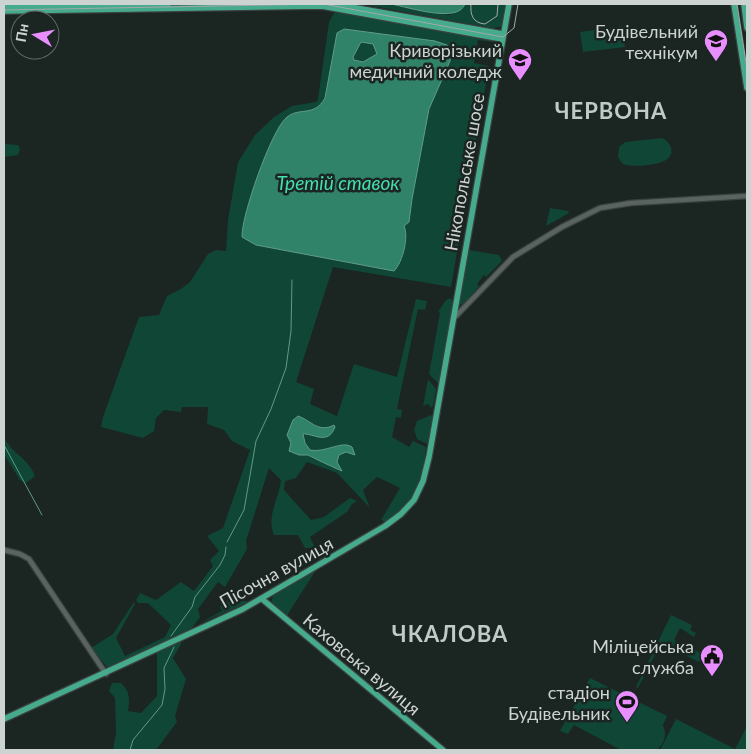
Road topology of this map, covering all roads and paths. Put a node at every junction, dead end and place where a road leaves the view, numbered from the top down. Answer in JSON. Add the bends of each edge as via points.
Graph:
{"nodes":[{"id":1,"x":168,"y":4,"type":"edge"},
{"id":2,"x":334,"y":4,"type":"edge"},
{"id":3,"x":509,"y":4,"type":"edge"},
{"id":4,"x":734,"y":4,"type":"edge"},
{"id":5,"x":744,"y":4,"type":"edge"},
{"id":6,"x":10,"y":7,"type":"edge"},
{"id":7,"x":747,"y":28,"type":"edge"},
{"id":8,"x":503,"y":37,"type":"junction"},
{"id":9,"x":747,"y":88,"type":"edge"},
{"id":10,"x":747,"y":196,"type":"edge"},
{"id":11,"x":454,"y":317,"type":"junction"},
{"id":12,"x":428,"y":462,"type":"joint"},
{"id":13,"x":4,"y":550,"type":"edge"},
{"id":14,"x":262,"y":599,"type":"junction"},
{"id":15,"x":106,"y":674,"type":"junction"},
{"id":16,"x":4,"y":719,"type":"edge"},
{"id":17,"x":443,"y":750,"type":"edge"}],
"edges":[{"from":1,"to":6,"type":"main road"},
{"from":2,"to":8,"type":"main road"},
{"from":3,"to":8,"type":"main road","name":"Нікопольське шосе"},
{"from":4,"to":9,"type":"main road"},
{"from":5,"to":7,"type":"main road"},
{"from":6,"to":8,"type":"main road","via":[[322,6]]},
{"from":8,"to":11,"type":"main road","name":"Нікопольське шосе"},
{"from":10,"to":11,"type":"street","via":[[600,208],[517,254]]},
{"from":11,"to":12,"type":"main road","name":"Нікопольське шосе"},
{"from":12,"to":14,"type":"main road","name":"Пісочна вулиця","via":[[416,496],[401,514]]},
{"from":13,"to":15,"type":"street","via":[[14,551],[28,559]]},
{"from":14,"to":15,"type":"main road","name":"Пісочна вулиця"},
{"from":14,"to":17,"type":"main road","name":"Каховська вулиця"},
{"from":15,"to":16,"type":"main road","name":"Пісочна вулиця"}]}
